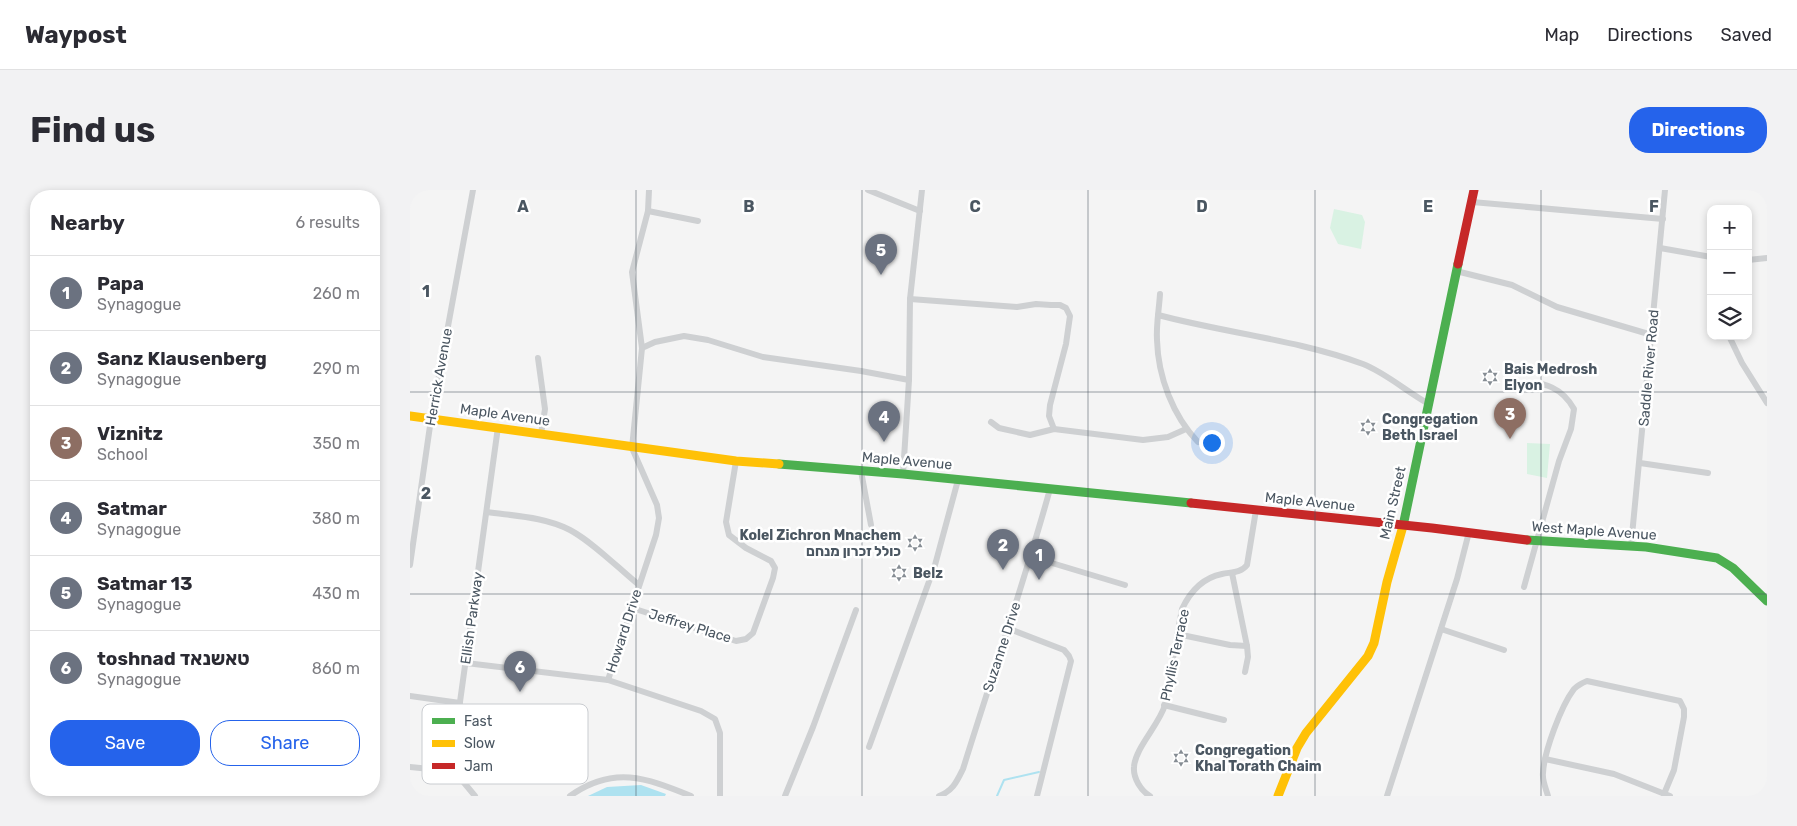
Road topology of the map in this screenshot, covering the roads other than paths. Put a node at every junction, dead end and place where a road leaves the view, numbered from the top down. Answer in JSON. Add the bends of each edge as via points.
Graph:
{"nodes":[{"id":1,"x":473,"y":190,"type":"edge"},
{"id":2,"x":649,"y":190,"type":"edge"},
{"id":3,"x":868,"y":190,"type":"edge"},
{"id":4,"x":922,"y":190,"type":"edge"},
{"id":5,"x":1474,"y":190,"type":"edge"},
{"id":6,"x":1665,"y":190,"type":"edge"},
{"id":7,"x":1472,"y":202,"type":"junction"},
{"id":8,"x":648,"y":211,"type":"junction"},
{"id":9,"x":920,"y":211,"type":"junction"},
{"id":10,"x":1663,"y":219,"type":"junction"},
{"id":11,"x":698,"y":221,"type":"dead end"},
{"id":12,"x":1660,"y":248,"type":"junction"},
{"id":13,"x":1707,"y":256,"type":"edge"},
{"id":14,"x":1767,"y":258,"type":"edge"},
{"id":15,"x":1752,"y":260,"type":"edge"},
{"id":16,"x":1456,"y":271,"type":"junction"},
{"id":17,"x":1160,"y":294,"type":"dead end"},
{"id":18,"x":910,"y":299,"type":"junction"},
{"id":19,"x":1158,"y":315,"type":"junction"},
{"id":20,"x":1652,"y":334,"type":"junction"},
{"id":21,"x":1732,"y":340,"type":"edge"},
{"id":22,"x":642,"y":348,"type":"junction"},
{"id":23,"x":538,"y":358,"type":"dead end"},
{"id":24,"x":909,"y":380,"type":"junction"},
{"id":25,"x":1523,"y":385,"type":"dead end"},
{"id":26,"x":1767,"y":402,"type":"edge"},
{"id":27,"x":1429,"y":404,"type":"junction"},
{"id":28,"x":410,"y":416,"type":"edge"},
{"id":29,"x":431,"y":419,"type":"junction"},
{"id":30,"x":990,"y":422,"type":"dead end"},
{"id":31,"x":498,"y":427,"type":"junction"},
{"id":32,"x":1186,"y":429,"type":"junction"},
{"id":33,"x":1054,"y":430,"type":"junction"},
{"id":34,"x":541,"y":434,"type":"junction"},
{"id":35,"x":1198,"y":442,"type":"dead end"},
{"id":36,"x":632,"y":448,"type":"junction"},
{"id":37,"x":736,"y":460,"type":"junction"},
{"id":38,"x":1640,"y":463,"type":"junction"},
{"id":39,"x":861,"y":471,"type":"junction"},
{"id":40,"x":1708,"y":473,"type":"dead end"},
{"id":41,"x":903,"y":474,"type":"junction"},
{"id":42,"x":958,"y":480,"type":"junction"},
{"id":43,"x":1050,"y":489,"type":"junction"},
{"id":44,"x":1256,"y":510,"type":"junction"},
{"id":45,"x":487,"y":512,"type":"junction"},
{"id":46,"x":871,"y":525,"type":"dead end"},
{"id":47,"x":1402,"y":525,"type":"junction"},
{"id":48,"x":1469,"y":532,"type":"junction"},
{"id":49,"x":1536,"y":541,"type":"junction"},
{"id":50,"x":1631,"y":546,"type":"junction"},
{"id":51,"x":1032,"y":557,"type":"junction"},
{"id":52,"x":410,"y":563,"type":"edge"},
{"id":53,"x":1232,"y":572,"type":"junction"},
{"id":54,"x":1125,"y":585,"type":"dead end"},
{"id":55,"x":639,"y":586,"type":"junction"},
{"id":56,"x":1524,"y":587,"type":"dead end"},
{"id":57,"x":1767,"y":602,"type":"edge"},
{"id":58,"x":632,"y":608,"type":"junction"},
{"id":59,"x":856,"y":610,"type":"dead end"},
{"id":60,"x":1007,"y":628,"type":"junction"},
{"id":61,"x":1442,"y":629,"type":"junction"},
{"id":62,"x":1177,"y":634,"type":"junction"},
{"id":63,"x":1247,"y":646,"type":"junction"},
{"id":64,"x":1504,"y":650,"type":"dead end"},
{"id":65,"x":466,"y":663,"type":"junction"},
{"id":66,"x":1245,"y":672,"type":"dead end"},
{"id":67,"x":608,"y":680,"type":"junction"},
{"id":68,"x":410,"y":696,"type":"edge"},
{"id":69,"x":460,"y":703,"type":"joint"},
{"id":70,"x":1164,"y":706,"type":"junction"},
{"id":71,"x":1224,"y":720,"type":"dead end"},
{"id":72,"x":869,"y":747,"type":"dead end"},
{"id":73,"x":1545,"y":759,"type":"junction"},
{"id":74,"x":465,"y":784,"type":"edge"},
{"id":75,"x":674,"y":793,"type":"edge"},
{"id":76,"x":1667,"y":795,"type":"edge"},
{"id":77,"x":475,"y":796,"type":"edge"},
{"id":78,"x":570,"y":796,"type":"edge"},
{"id":79,"x":691,"y":796,"type":"edge"},
{"id":80,"x":720,"y":796,"type":"edge"},
{"id":81,"x":785,"y":796,"type":"edge"},
{"id":82,"x":939,"y":796,"type":"edge"},
{"id":83,"x":1037,"y":796,"type":"edge"},
{"id":84,"x":1150,"y":796,"type":"edge"},
{"id":85,"x":1278,"y":796,"type":"edge"},
{"id":86,"x":1387,"y":796,"type":"edge"},
{"id":87,"x":1548,"y":796,"type":"edge"}],
"edges":[{"from":1,"to":29,"type":"street","name":"Herrick Avenue"},
{"from":2,"to":8,"type":"street"},
{"from":3,"to":9,"type":"street"},
{"from":4,"to":9,"type":"street"},
{"from":5,"to":7,"type":"street","name":"Main Street"},
{"from":6,"to":10,"type":"street","name":"Saddle River Road"},
{"from":7,"to":10,"type":"street"},
{"from":7,"to":16,"type":"street","name":"Main Street"},
{"from":8,"to":11,"type":"street"},
{"from":8,"to":22,"type":"street","via":[[632,272]]},
{"from":9,"to":18,"type":"street"},
{"from":10,"to":12,"type":"street","name":"Saddle River Road"},
{"from":12,"to":13,"type":"street"},
{"from":12,"to":20,"type":"street","name":"Saddle River Road"},
{"from":14,"to":15,"type":"street"},
{"from":16,"to":20,"type":"street","via":[[1512,285],[1556,308]]},
{"from":16,"to":27,"type":"street","name":"Main Street"},
{"from":17,"to":19,"type":"street"},
{"from":18,"to":24,"type":"street"},
{"from":18,"to":33,"type":"street","via":[[1018,307],[1051,304],[1066,308],[1070,316],[1066,344],[1050,404],[1049,416]]},
{"from":19,"to":27,"type":"street","via":[[1310,348],[1365,365]]},
{"from":19,"to":32,"type":"street","via":[[1160,365],[1171,400]]},
{"from":20,"to":38,"type":"street","name":"Saddle River Road"},
{"from":21,"to":26,"type":"street"},
{"from":22,"to":24,"type":"street","via":[[684,336],[763,357]]},
{"from":22,"to":36,"type":"street"},
{"from":23,"to":34,"type":"street","via":[[545,408]]},
{"from":24,"to":41,"type":"street"},
{"from":25,"to":49,"type":"street","via":[[1540,383],[1558,390],[1574,409],[1571,429]]},
{"from":27,"to":47,"type":"street","name":"Main Street"},
{"from":28,"to":29,"type":"street","name":"Maple Avenue"},
{"from":29,"to":31,"type":"street","name":"Maple Avenue"},
{"from":29,"to":52,"type":"street","name":"Herrick Avenue"},
{"from":30,"to":33,"type":"street","via":[[999,428],[1030,434]]},
{"from":31,"to":34,"type":"street","name":"Maple Avenue"},
{"from":31,"to":45,"type":"street","name":"Ellish Parkway"},
{"from":32,"to":33,"type":"street","via":[[1168,438],[1143,440]]},
{"from":32,"to":35,"type":"street"},
{"from":34,"to":36,"type":"street","name":"Maple Avenue"},
{"from":36,"to":37,"type":"street","name":"Maple Avenue"},
{"from":36,"to":55,"type":"street","name":"Howard Drive","via":[[659,518]]},
{"from":37,"to":39,"type":"street","name":"Maple Avenue"},
{"from":37,"to":58,"type":"street","name":"Jeffrey Place","via":[[726,522],[729,536],[771,561],[775,568],[753,633],[736,641]]},
{"from":38,"to":40,"type":"street"},
{"from":38,"to":50,"type":"street","name":"Saddle River Road"},
{"from":39,"to":41,"type":"street","name":"Maple Avenue"},
{"from":39,"to":46,"type":"street"},
{"from":41,"to":42,"type":"street","name":"Maple Avenue"},
{"from":42,"to":43,"type":"street","name":"Maple Avenue"},
{"from":42,"to":72,"type":"street","via":[[936,565]]},
{"from":43,"to":44,"type":"street","name":"Maple Avenue"},
{"from":43,"to":51,"type":"street","name":"Suzanne Drive"},
{"from":44,"to":47,"type":"street","name":"Maple Avenue"},
{"from":44,"to":53,"type":"street","name":"Phyllis Terrace","via":[[1249,561],[1244,569]]},
{"from":45,"to":55,"type":"street","via":[[540,520],[568,529]]},
{"from":45,"to":65,"type":"street","name":"Ellish Parkway"},
{"from":47,"to":48,"type":"street","name":"West Maple Avenue"},
{"from":47,"to":85,"type":"street","name":"Main Street","via":[[1374,643],[1357,671],[1306,733]]},
{"from":48,"to":49,"type":"street","name":"West Maple Avenue"},
{"from":48,"to":61,"type":"street"},
{"from":49,"to":50,"type":"street","name":"West Maple Avenue"},
{"from":49,"to":56,"type":"street"},
{"from":50,"to":57,"type":"street","name":"West Maple Avenue","via":[[1717,558],[1733,568]]},
{"from":51,"to":54,"type":"street"},
{"from":51,"to":60,"type":"street","name":"Suzanne Drive"},
{"from":53,"to":62,"type":"street","name":"Phyllis Terrace","via":[[1209,578],[1195,588],[1182,609]]},
{"from":53,"to":63,"type":"street"},
{"from":55,"to":58,"type":"street","name":"Howard Drive"},
{"from":58,"to":67,"type":"street","name":"Howard Drive"},
{"from":59,"to":81,"type":"street"},
{"from":60,"to":82,"type":"street","name":"Suzanne Drive","via":[[963,769],[956,785]]},
{"from":60,"to":83,"type":"street","via":[[1064,650],[1070,661]]},
{"from":61,"to":64,"type":"street"},
{"from":61,"to":86,"type":"street"},
{"from":62,"to":63,"type":"street"},
{"from":62,"to":70,"type":"street","name":"Phyllis Terrace"},
{"from":63,"to":66,"type":"street"},
{"from":65,"to":67,"type":"street","name":"Howard Drive"},
{"from":65,"to":69,"type":"street","name":"Ellish Parkway"},
{"from":67,"to":80,"type":"street","via":[[702,711],[715,720],[720,733]]},
{"from":68,"to":69,"type":"street"},
{"from":70,"to":71,"type":"street"},
{"from":70,"to":84,"type":"street","name":"Phyllis Terrace","via":[[1134,766],[1138,782]]},
{"from":73,"to":76,"type":"street","via":[[1614,774]]},
{"from":73,"to":76,"type":"street","via":[[1557,722],[1578,685],[1587,681],[1673,698],[1680,701],[1684,717]]},
{"from":73,"to":87,"type":"street","via":[[1542,775]]},
{"from":74,"to":77,"type":"street"},
{"from":75,"to":78,"type":"street","via":[[644,779],[625,777],[589,784]]},
{"from":75,"to":79,"type":"street"}]}
